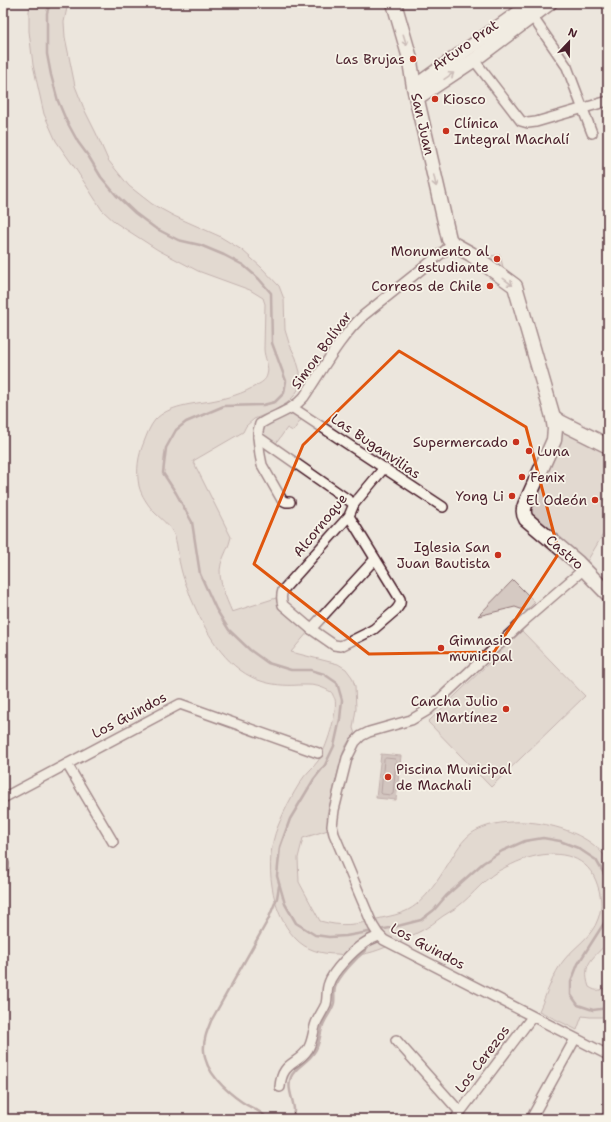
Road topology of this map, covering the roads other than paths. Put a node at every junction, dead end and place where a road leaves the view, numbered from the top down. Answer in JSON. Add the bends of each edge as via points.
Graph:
{"nodes":[{"id":1,"x":394,"y":3,"type":"edge"},
{"id":2,"x":550,"y":3,"type":"edge"},
{"id":3,"x":532,"y":9,"type":"edge"},
{"id":4,"x":474,"y":60,"type":"junction"},
{"id":5,"x":416,"y":92,"type":"junction"},
{"id":6,"x":608,"y":101,"type":"edge"},
{"id":7,"x":582,"y":108,"type":"junction"},
{"id":8,"x":592,"y":133,"type":"dead end"},
{"id":9,"x":453,"y":244,"type":"junction"},
{"id":10,"x":293,"y":408,"type":"junction"},
{"id":11,"x":553,"y":417,"type":"junction"},
{"id":12,"x":258,"y":437,"type":"junction"},
{"id":13,"x":608,"y":446,"type":"edge"},
{"id":14,"x":384,"y":468,"type":"junction"},
{"id":15,"x":290,"y":502,"type":"dead end"},
{"id":16,"x":354,"y":504,"type":"junction"},
{"id":17,"x":443,"y":507,"type":"dead end"},
{"id":18,"x":349,"y":516,"type":"junction"},
{"id":19,"x":375,"y":559,"type":"junction"},
{"id":20,"x":584,"y":569,"type":"junction"},
{"id":21,"x":608,"y":594,"type":"edge"},
{"id":22,"x":311,"y":629,"type":"junction"},
{"id":23,"x":318,"y":753,"type":"dead end"},
{"id":24,"x":66,"y":764,"type":"junction"},
{"id":25,"x":3,"y":798,"type":"edge"},
{"id":26,"x":113,"y":842,"type":"dead end"},
{"id":27,"x":3,"y":862,"type":"edge"},
{"id":28,"x":3,"y":872,"type":"edge"},
{"id":29,"x":377,"y":932,"type":"junction"},
{"id":30,"x":532,"y":1016,"type":"junction"},
{"id":31,"x":575,"y":1039,"type":"junction"},
{"id":32,"x":396,"y":1040,"type":"dead end"},
{"id":33,"x":608,"y":1055,"type":"edge"},
{"id":34,"x":280,"y":1087,"type":"dead end"},
{"id":35,"x":458,"y":1116,"type":"edge"},
{"id":36,"x":531,"y":1119,"type":"edge"}],
"edges":[{"from":1,"to":5,"type":"main road","name":"San Juan","one_way":true,"via":[[409,55]]},
{"from":2,"to":3,"type":"main road","name":"Arturo Prat"},
{"from":3,"to":4,"type":"main road","name":"Arturo Prat"},
{"from":3,"to":5,"type":"main road","name":"Arturo Prat"},
{"from":3,"to":7,"type":"street","via":[[567,67]]},
{"from":5,"to":4,"type":"main road","name":"Arturo Prat","one_way":true},
{"from":4,"to":7,"type":"street","via":[[521,121],[536,122]]},
{"from":5,"to":9,"type":"main road","name":"San Juan","one_way":true,"via":[[447,233]]},
{"from":6,"to":7,"type":"street"},
{"from":7,"to":8,"type":"street"},
{"from":9,"to":10,"type":"street","name":"Simon Bolívar","via":[[354,324],[304,397]]},
{"from":9,"to":11,"type":"main road","one_way":true,"via":[[515,286]]},
{"from":10,"to":12,"type":"street","name":"Simon Bolívar","via":[[260,424]]},
{"from":10,"to":14,"type":"street","name":"Las Buganvilias"},
{"from":11,"to":13,"type":"main road"},
{"from":11,"to":20,"type":"main road","name":"Castro","via":[[554,440],[523,510],[524,515]]},
{"from":12,"to":15,"type":"street","via":[[262,465],[282,500]]},
{"from":12,"to":16,"type":"street"},
{"from":14,"to":16,"type":"street","name":"Alcornoque"},
{"from":14,"to":17,"type":"street","name":"Las Buganvilias"},
{"from":16,"to":18,"type":"street","name":"Alcornoque"},
{"from":18,"to":19,"type":"street"},
{"from":18,"to":22,"type":"street","name":"Alcornoque","via":[[281,595],[283,605]]},
{"from":19,"to":22,"type":"street"},
{"from":19,"to":22,"type":"street","via":[[400,599],[399,606],[374,629],[341,646],[334,645]]},
{"from":20,"to":21,"type":"main road","name":"Castro"},
{"from":20,"to":29,"type":"street","name":"Los Guindos","via":[[428,710],[411,720],[369,732],[352,746],[332,826]]},
{"from":23,"to":24,"type":"street","name":"Los Guindos","via":[[180,704]]},
{"from":24,"to":25,"type":"street","name":"Los Guindos"},
{"from":24,"to":26,"type":"street"},
{"from":27,"to":28,"type":"street"},
{"from":29,"to":30,"type":"street","name":"Los Guindos","via":[[390,944]]},
{"from":29,"to":34,"type":"street","via":[[354,951],[333,976],[329,983],[326,1004],[308,1048],[300,1058],[287,1067],[282,1075]]},
{"from":30,"to":31,"type":"street","name":"Los Guindos"},
{"from":30,"to":35,"type":"street","name":"Los Cerezos"},
{"from":31,"to":33,"type":"street","name":"Los Guindos"},
{"from":31,"to":36,"type":"street"},
{"from":32,"to":35,"type":"street"}]}
